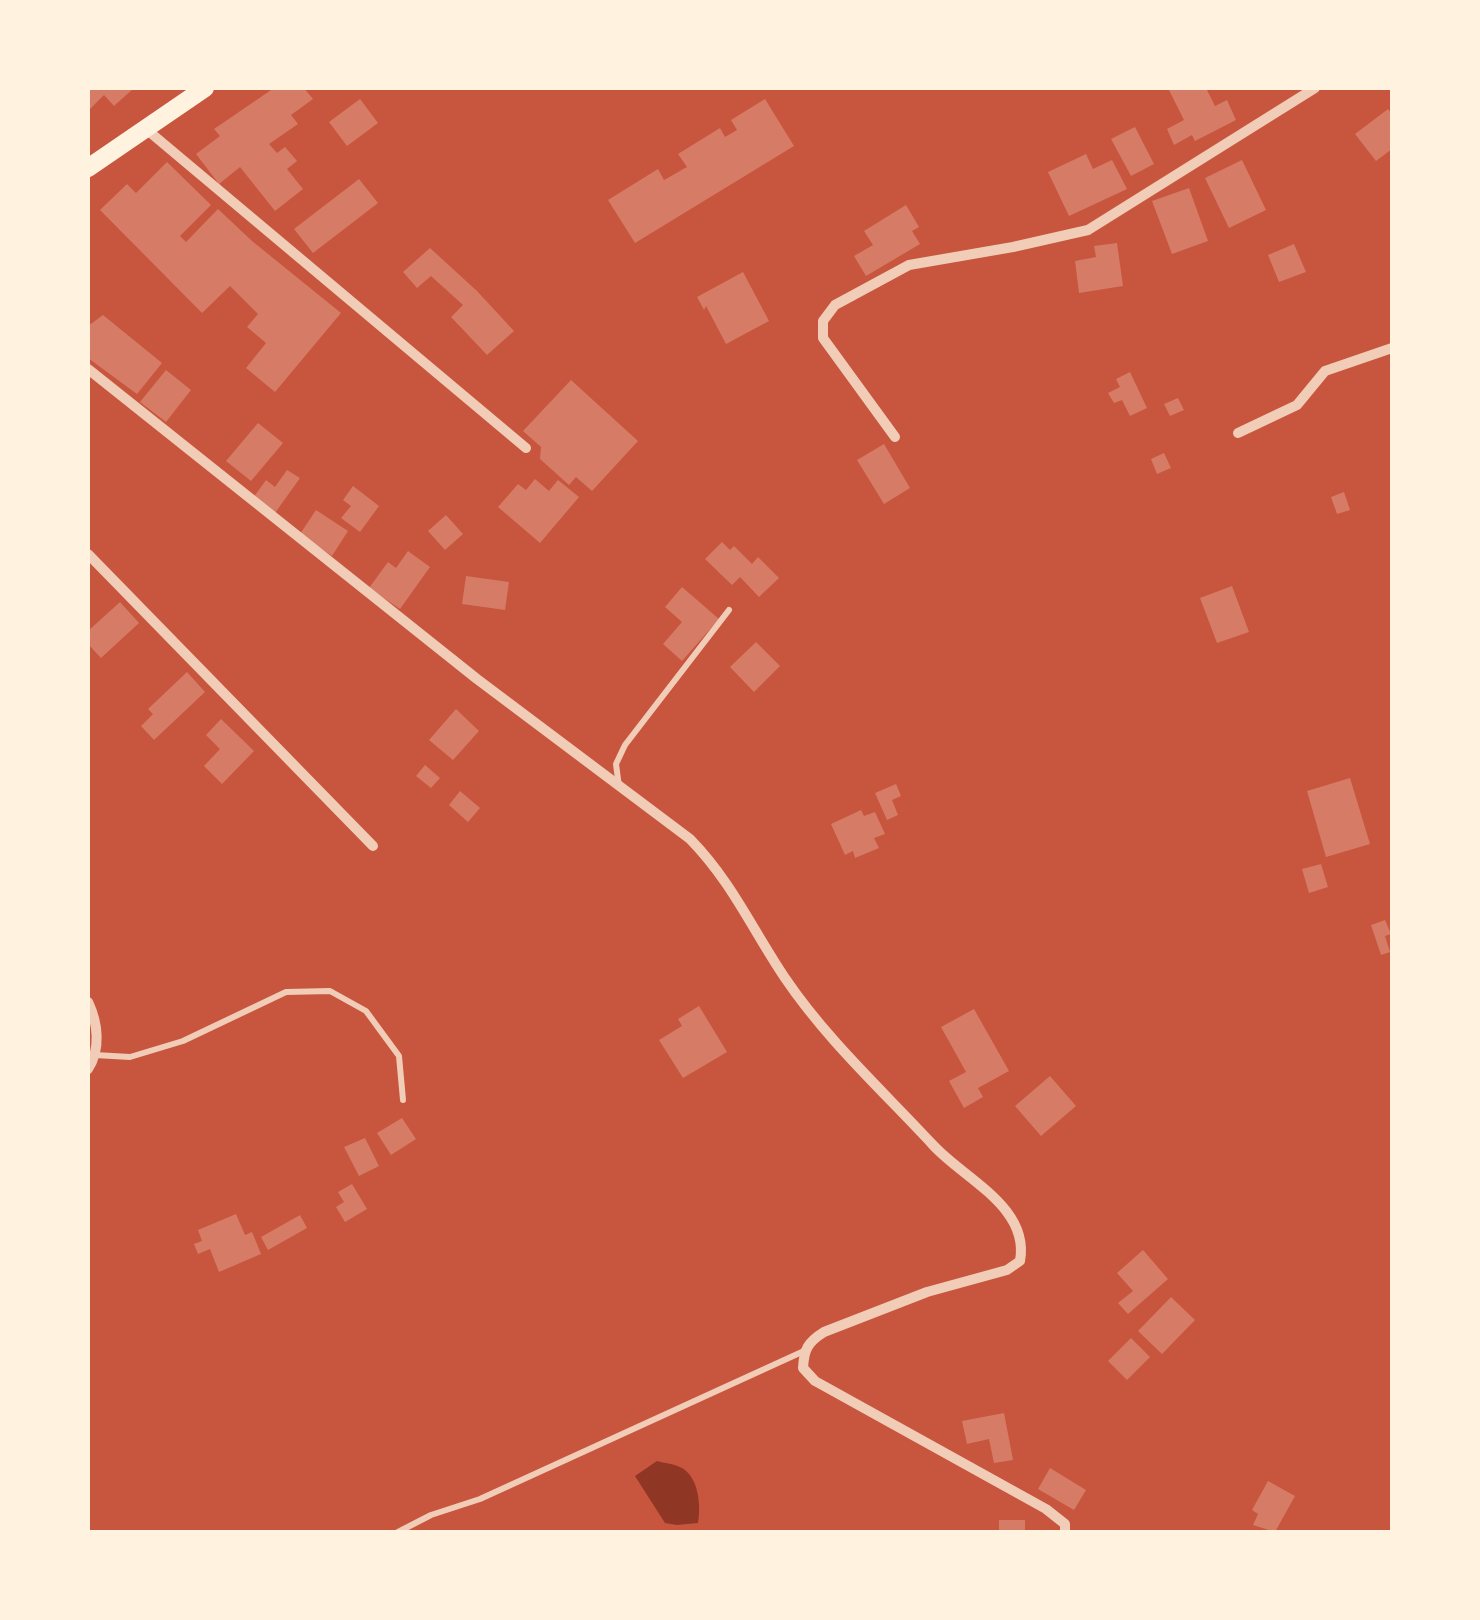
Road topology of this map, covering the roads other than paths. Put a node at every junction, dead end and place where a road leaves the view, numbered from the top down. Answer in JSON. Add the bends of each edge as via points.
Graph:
{"nodes":[{"id":1,"x":206,"y":88,"type":"edge"},
{"id":2,"x":1315,"y":88,"type":"edge"},
{"id":3,"x":146,"y":129,"type":"junction"},
{"id":4,"x":88,"y":168,"type":"edge"},
{"id":5,"x":1392,"y":348,"type":"edge"},
{"id":6,"x":88,"y":369,"type":"edge"},
{"id":7,"x":1238,"y":434,"type":"dead end"},
{"id":8,"x":895,"y":437,"type":"dead end"},
{"id":9,"x":526,"y":448,"type":"dead end"},
{"id":10,"x":88,"y":554,"type":"edge"},
{"id":11,"x":729,"y":610,"type":"dead end"},
{"id":12,"x":619,"y":788,"type":"junction"},
{"id":13,"x":374,"y":846,"type":"dead end"},
{"id":14,"x":88,"y":1002,"type":"edge"},
{"id":15,"x":94,"y":1055,"type":"junction"},
{"id":16,"x":88,"y":1069,"type":"edge"},
{"id":17,"x":404,"y":1100,"type":"dead end"},
{"id":18,"x":804,"y":1350,"type":"junction"},
{"id":19,"x":398,"y":1532,"type":"edge"},
{"id":20,"x":1066,"y":1532,"type":"edge"}],
"edges":[{"from":1,"to":3,"type":"main road"},
{"from":2,"to":8,"type":"street","via":[[1088,230],[910,265],[834,305],[823,321],[823,338]]},
{"from":3,"to":4,"type":"main road"},
{"from":3,"to":9,"type":"street"},
{"from":5,"to":7,"type":"street","via":[[1325,371],[1297,405]]},
{"from":6,"to":12,"type":"street"},
{"from":10,"to":13,"type":"street"},
{"from":11,"to":12,"type":"lane","via":[[626,746],[616,764]]},
{"from":12,"to":18,"type":"street","via":[[718,868],[828,1035],[1018,1228],[1020,1261],[1007,1270],[852,1320]]},
{"from":14,"to":15,"type":"street"},
{"from":15,"to":16,"type":"street"},
{"from":15,"to":17,"type":"lane","via":[[130,1056],[182,1042],[286,992],[330,991],[366,1011],[399,1056]]},
{"from":18,"to":19,"type":"lane"},
{"from":18,"to":20,"type":"street","via":[[806,1375],[1046,1509]]}]}
